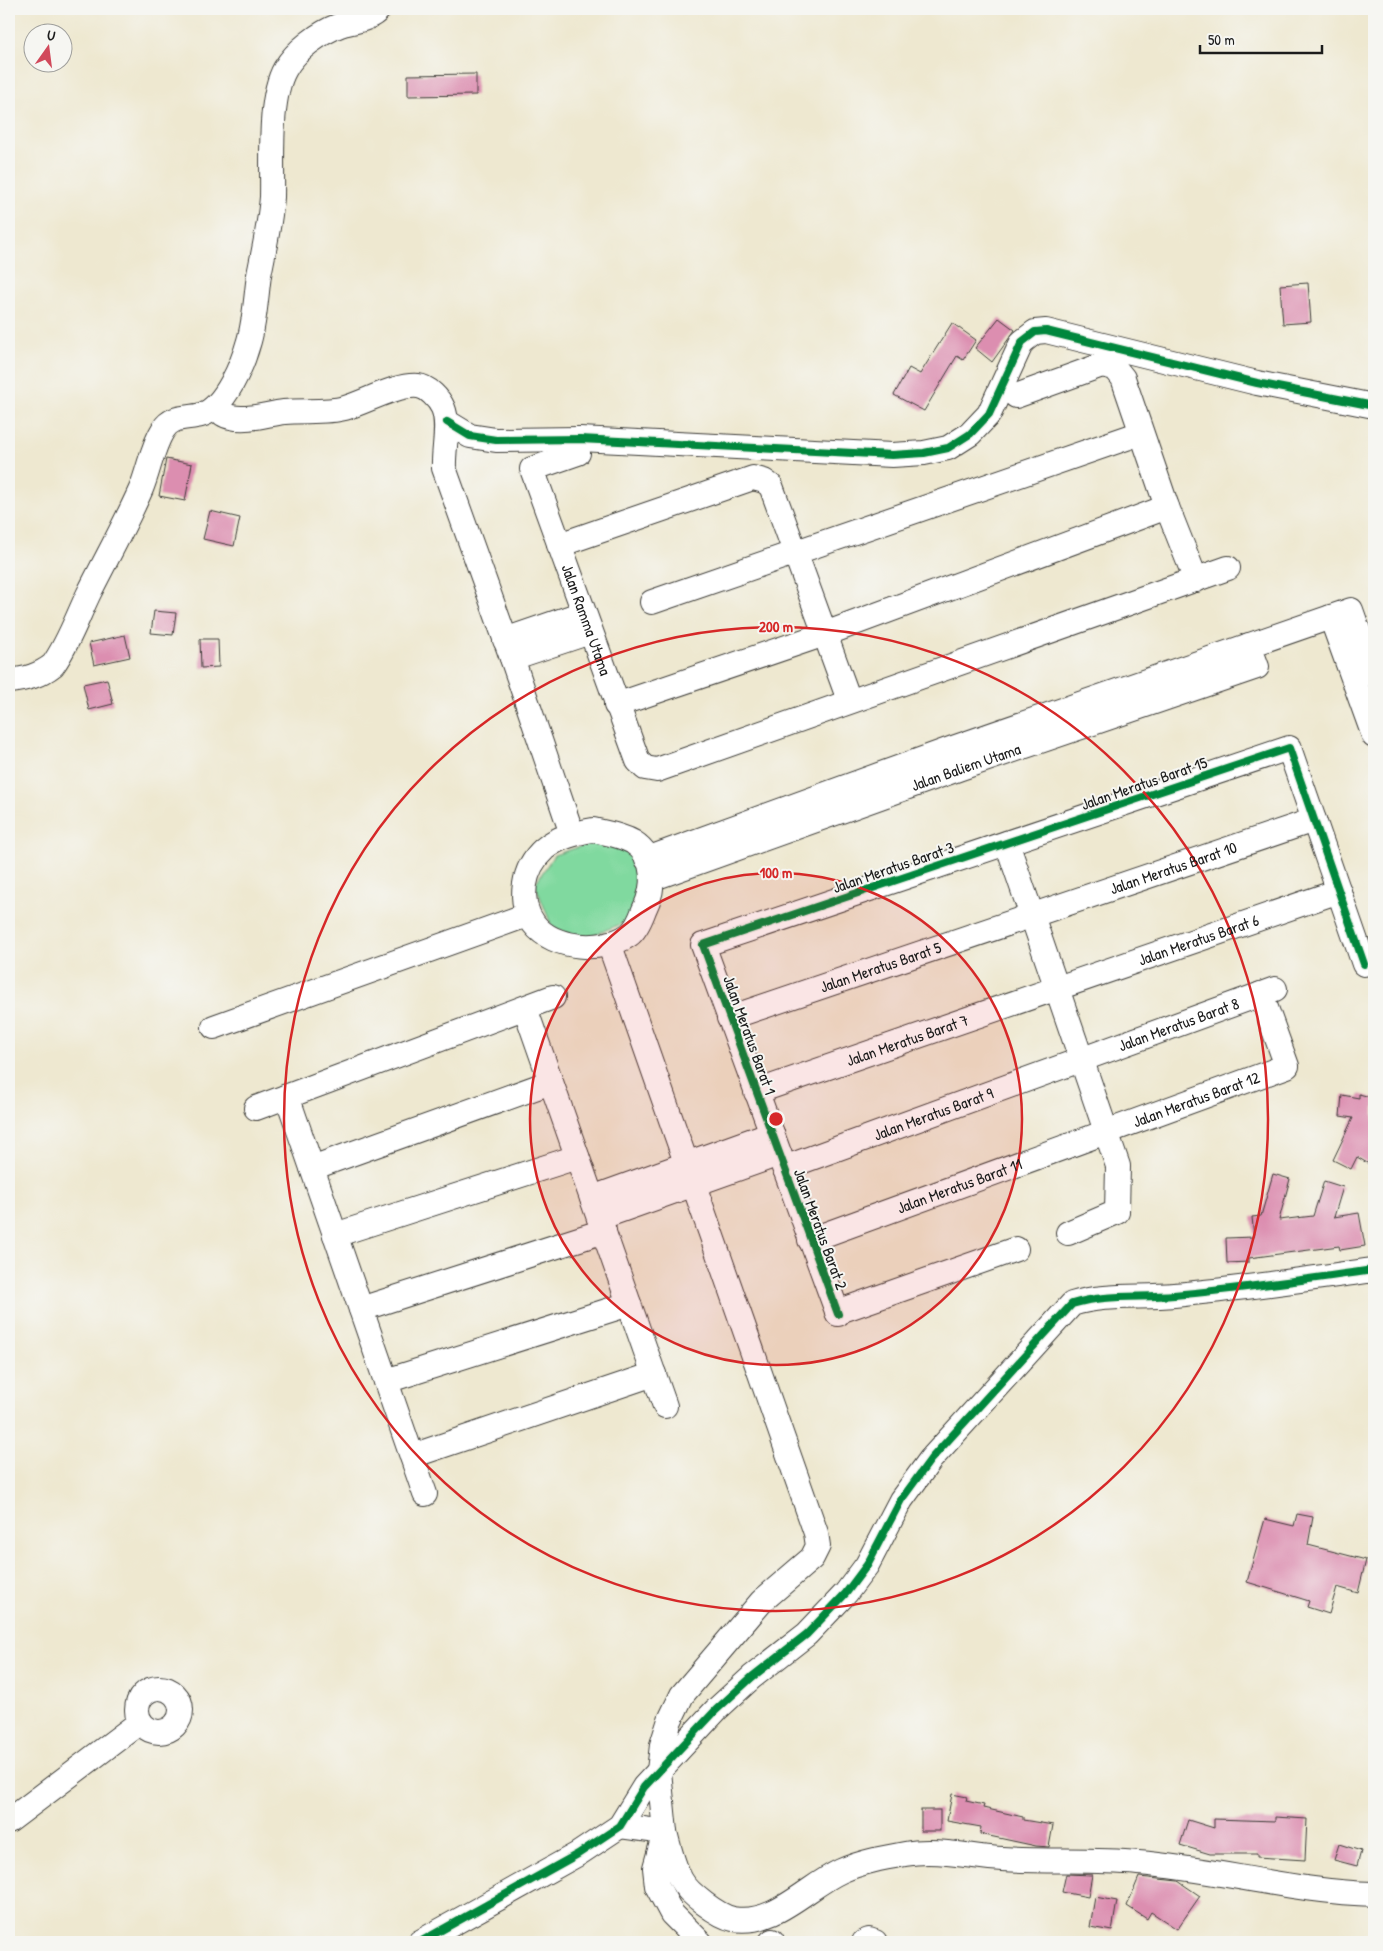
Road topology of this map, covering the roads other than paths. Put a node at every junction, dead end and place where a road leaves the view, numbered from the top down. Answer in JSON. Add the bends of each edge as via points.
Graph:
{"nodes":[{"id":1,"x":379,"y":9,"type":"edge"},
{"id":2,"x":1016,"y":396,"type":"dead end"},
{"id":3,"x":216,"y":406,"type":"junction"},
{"id":4,"x":1374,"y":406,"type":"edge"},
{"id":5,"x":447,"y":422,"type":"junction"},
{"id":6,"x":1141,"y":433,"type":"junction"},
{"id":7,"x":578,"y":453,"type":"dead end"},
{"id":8,"x":1167,"y":507,"type":"junction"},
{"id":9,"x":559,"y":545,"type":"junction"},
{"id":10,"x":797,"y":552,"type":"junction"},
{"id":11,"x":1228,"y":568,"type":"dead end"},
{"id":12,"x":1196,"y":580,"type":"junction"},
{"id":13,"x":652,"y":602,"type":"dead end"},
{"id":14,"x":1341,"y":614,"type":"junction"},
{"id":15,"x":587,"y":623,"type":"junction"},
{"id":16,"x":825,"y":634,"type":"junction"},
{"id":17,"x":509,"y":649,"type":"junction"},
{"id":18,"x":1374,"y":675,"type":"edge"},
{"id":19,"x":9,"y":681,"type":"edge"},
{"id":20,"x":849,"y":700,"type":"junction"},
{"id":21,"x":616,"y":705,"type":"junction"},
{"id":22,"x":1370,"y":712,"type":"edge"},
{"id":23,"x":1374,"y":736,"type":"edge"},
{"id":24,"x":1314,"y":820,"type":"junction"},
{"id":25,"x":572,"y":834,"type":"junction"},
{"id":26,"x":1007,"y":843,"type":"junction"},
{"id":27,"x":650,"y":868,"type":"junction"},
{"id":28,"x":1338,"y":891,"type":"junction"},
{"id":29,"x":527,"y":914,"type":"junction"},
{"id":30,"x":1032,"y":916,"type":"junction"},
{"id":31,"x":609,"y":944,"type":"junction"},
{"id":32,"x":703,"y":945,"type":"joint"},
{"id":33,"x":1364,"y":964,"type":"dead end"},
{"id":34,"x":1057,"y":988,"type":"junction"},
{"id":35,"x":553,"y":997,"type":"dead end"},
{"id":36,"x":525,"y":1008,"type":"junction"},
{"id":37,"x":730,"y":1018,"type":"junction"},
{"id":38,"x":214,"y":1027,"type":"dead end"},
{"id":39,"x":1082,"y":1059,"type":"junction"},
{"id":40,"x":1287,"y":1066,"type":"joint"},
{"id":41,"x":551,"y":1082,"type":"junction"},
{"id":42,"x":756,"y":1092,"type":"junction"},
{"id":43,"x":287,"y":1096,"type":"junction"},
{"id":44,"x":256,"y":1108,"type":"dead end"},
{"id":45,"x":1107,"y":1132,"type":"junction"},
{"id":46,"x":778,"y":1152,"type":"junction"},
{"id":47,"x":577,"y":1157,"type":"junction"},
{"id":48,"x":312,"y":1168,"type":"junction"},
{"id":49,"x":690,"y":1174,"type":"junction"},
{"id":50,"x":598,"y":1216,"type":"junction"},
{"id":51,"x":1068,"y":1233,"type":"dead end"},
{"id":52,"x":335,"y":1235,"type":"junction"},
{"id":53,"x":810,"y":1240,"type":"junction"},
{"id":54,"x":1016,"y":1249,"type":"dead end"},
{"id":55,"x":1374,"y":1270,"type":"edge"},
{"id":56,"x":629,"y":1304,"type":"junction"},
{"id":57,"x":361,"y":1309,"type":"junction"},
{"id":58,"x":654,"y":1374,"type":"junction"},
{"id":59,"x":386,"y":1380,"type":"junction"},
{"id":60,"x":665,"y":1406,"type":"dead end"},
{"id":61,"x":412,"y":1456,"type":"junction"},
{"id":62,"x":425,"y":1494,"type":"dead end"},
{"id":63,"x":140,"y":1722,"type":"dead end"},
{"id":64,"x":659,"y":1771,"type":"junction"},
{"id":65,"x":9,"y":1821,"type":"edge"},
{"id":66,"x":620,"y":1826,"type":"junction"},
{"id":67,"x":665,"y":1832,"type":"junction"},
{"id":68,"x":1374,"y":1894,"type":"edge"},
{"id":69,"x":420,"y":1942,"type":"edge"},
{"id":70,"x":700,"y":1942,"type":"edge"}],
"edges":[{"from":1,"to":3,"type":"street","via":[[361,20],[326,31],[296,55],[285,69],[273,124],[272,200],[249,341],[241,365]]},
{"from":2,"to":6,"type":"street","via":[[1102,365],[1115,368],[1123,378]]},
{"from":3,"to":5,"type":"street","via":[[230,417],[242,418],[343,409],[406,387],[418,386],[436,397]]},
{"from":3,"to":19,"type":"street","via":[[201,415],[185,416],[164,428],[121,533],[60,656],[42,674]]},
{"from":4,"to":5,"type":"street","via":[[1257,383],[1046,331],[1035,332],[1022,342],[990,414],[981,425],[948,448],[924,453],[580,439],[496,440],[470,436]]},
{"from":5,"to":17,"type":"street","via":[[444,468]]},
{"from":6,"to":8,"type":"street"},
{"from":6,"to":10,"type":"street"},
{"from":7,"to":9,"type":"street","name":"Jalan Ramma Utama","via":[[532,469]]},
{"from":8,"to":12,"type":"street"},
{"from":8,"to":16,"type":"street"},
{"from":9,"to":10,"type":"street","via":[[753,478],[771,486]]},
{"from":9,"to":15,"type":"street","name":"Jalan Ramma Utama"},
{"from":10,"to":13,"type":"street"},
{"from":10,"to":16,"type":"street"},
{"from":11,"to":12,"type":"street"},
{"from":12,"to":20,"type":"street"},
{"from":14,"to":18,"type":"street"},
{"from":14,"to":22,"type":"street"},
{"from":14,"to":27,"type":"street","name":"Jalan Baliem Utama","via":[[1249,645],[1257,667],[961,768]]},
{"from":15,"to":17,"type":"street"},
{"from":15,"to":21,"type":"street","name":"Jalan Ramma Utama"},
{"from":16,"to":20,"type":"street"},
{"from":16,"to":21,"type":"street"},
{"from":17,"to":25,"type":"street"},
{"from":20,"to":21,"type":"street","name":"Jalan Ramma Utama","via":[[657,770],[645,768],[638,761]]},
{"from":22,"to":23,"type":"street"},
{"from":24,"to":26,"type":"street","name":"Jalan Meratus Barat 15","via":[[1289,748]]},
{"from":24,"to":28,"type":"street"},
{"from":24,"to":30,"type":"street","name":"Jalan Meratus Barat 10"},
{"from":25,"to":27,"type":"street","via":[[593,830],[634,842]]},
{"from":25,"to":29,"type":"street","via":[[544,849],[529,870],[523,895]]},
{"from":26,"to":30,"type":"street"},
{"from":26,"to":32,"type":"street","name":"Jalan Meratus Barat 3"},
{"from":27,"to":31,"type":"street","via":[[650,898],[639,921],[629,935]]},
{"from":28,"to":33,"type":"street"},
{"from":28,"to":34,"type":"street","name":"Jalan Meratus Barat 6"},
{"from":29,"to":31,"type":"street","via":[[540,932],[562,944]]},
{"from":29,"to":38,"type":"street"},
{"from":30,"to":34,"type":"street"},
{"from":30,"to":37,"type":"street","name":"Jalan Meratus Barat 5"},
{"from":31,"to":49,"type":"street"},
{"from":32,"to":37,"type":"street","name":"Jalan Meratus Barat 1"},
{"from":34,"to":39,"type":"street"},
{"from":34,"to":42,"type":"street","name":"Jalan Meratus Barat 7"},
{"from":35,"to":36,"type":"street"},
{"from":36,"to":41,"type":"street"},
{"from":36,"to":43,"type":"street"},
{"from":37,"to":42,"type":"street","name":"Jalan Meratus Barat 1"},
{"from":39,"to":40,"type":"street","name":"Jalan Meratus Barat 8","via":[[1268,991]]},
{"from":39,"to":45,"type":"street"},
{"from":39,"to":46,"type":"street","name":"Jalan Meratus Barat 9"},
{"from":40,"to":45,"type":"street","name":"Jalan Meratus Barat 12"},
{"from":41,"to":47,"type":"street"},
{"from":41,"to":48,"type":"street"},
{"from":42,"to":46,"type":"street","name":"Jalan Meratus Barat 1"},
{"from":43,"to":44,"type":"street"},
{"from":43,"to":48,"type":"street"},
{"from":45,"to":51,"type":"street","via":[[1118,1166],[1117,1212]]},
{"from":45,"to":53,"type":"street","name":"Jalan Meratus Barat 11"},
{"from":46,"to":49,"type":"street","name":"Jalan Meratus Barat 9"},
{"from":46,"to":53,"type":"street","name":"Jalan Meratus Barat 2"},
{"from":47,"to":50,"type":"street"},
{"from":47,"to":52,"type":"street"},
{"from":48,"to":52,"type":"street"},
{"from":49,"to":50,"type":"street","name":"Jalan Meratus Barat 9"},
{"from":49,"to":64,"type":"street","via":[[818,1546],[812,1558],[762,1601],[682,1695],[665,1736]]},
{"from":50,"to":56,"type":"street"},
{"from":50,"to":57,"type":"street","name":"Jalan Meratus Barat 9"},
{"from":52,"to":57,"type":"street"},
{"from":53,"to":54,"type":"street","name":"Jalan Meratus Barat 2","via":[[837,1313]]},
{"from":55,"to":64,"type":"street","via":[[1250,1288],[1139,1298],[1089,1298],[1072,1304],[931,1459],[901,1500],[867,1565],[846,1593],[807,1634],[733,1694]]},
{"from":56,"to":58,"type":"street"},
{"from":56,"to":59,"type":"street"},
{"from":57,"to":59,"type":"street"},
{"from":58,"to":60,"type":"street"},
{"from":58,"to":61,"type":"street"},
{"from":59,"to":61,"type":"street"},
{"from":61,"to":62,"type":"street"},
{"from":63,"to":65,"type":"street"},
{"from":64,"to":66,"type":"street","via":[[638,1795]]},
{"from":64,"to":67,"type":"street"},
{"from":66,"to":67,"type":"street"},
{"from":66,"to":69,"type":"street","via":[[578,1854]]},
{"from":67,"to":68,"type":"street","via":[[681,1882],[711,1909],[738,1920],[779,1911],[839,1872],[858,1864],[908,1853],[1138,1863],[1329,1893]]},
{"from":67,"to":70,"type":"street","via":[[655,1868],[658,1886],[672,1914]]}]}
